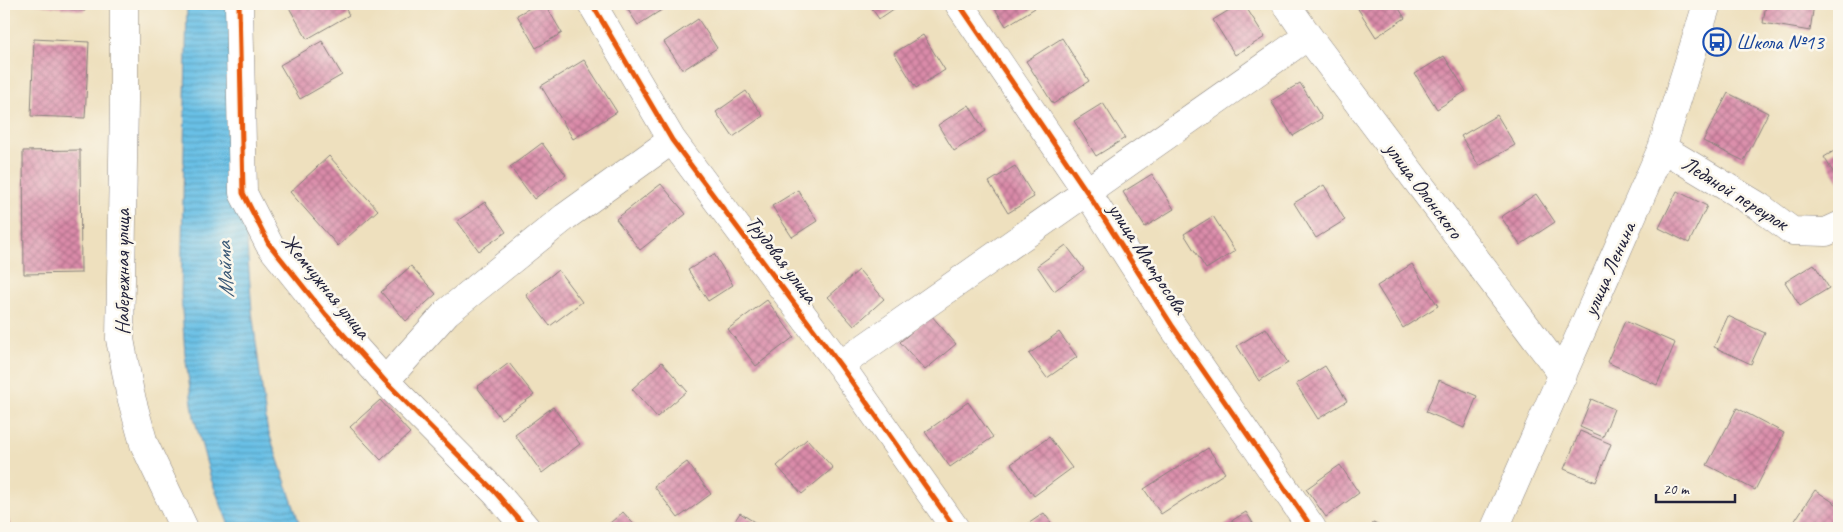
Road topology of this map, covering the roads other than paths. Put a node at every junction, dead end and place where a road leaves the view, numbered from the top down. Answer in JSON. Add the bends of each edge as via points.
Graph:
{"nodes":[{"id":1,"x":124,"y":4,"type":"edge"},
{"id":2,"x":239,"y":4,"type":"edge"},
{"id":3,"x":592,"y":4,"type":"edge"},
{"id":4,"x":959,"y":4,"type":"edge"},
{"id":5,"x":1286,"y":4,"type":"edge"},
{"id":6,"x":1707,"y":4,"type":"edge"},
{"id":7,"x":1308,"y":36,"type":"junction"},
{"id":8,"x":672,"y":140,"type":"junction"},
{"id":9,"x":1662,"y":148,"type":"junction"},
{"id":10,"x":1087,"y":192,"type":"junction"},
{"id":11,"x":1839,"y":226,"type":"edge"},
{"id":12,"x":840,"y":365,"type":"junction"},
{"id":13,"x":1563,"y":375,"type":"junction"},
{"id":14,"x":385,"y":381,"type":"junction"},
{"id":15,"x":184,"y":528,"type":"edge"},
{"id":16,"x":526,"y":528,"type":"edge"},
{"id":17,"x":955,"y":528,"type":"edge"},
{"id":18,"x":1312,"y":528,"type":"edge"},
{"id":19,"x":1495,"y":528,"type":"edge"}],
"edges":[{"from":1,"to":15,"type":"street","name":"Набережная улица","via":[[120,339],[144,444]]},
{"from":2,"to":14,"type":"street","name":"Жемчужная улица","via":[[243,193],[269,244]]},
{"from":3,"to":8,"type":"street","name":"Трудовая улица"},
{"from":4,"to":10,"type":"street","name":"улица Матросова"},
{"from":5,"to":7,"type":"street","name":"улица Олонского"},
{"from":6,"to":9,"type":"street","name":"улица Ленина"},
{"from":7,"to":10,"type":"street"},
{"from":7,"to":13,"type":"street","name":"улица Олонского"},
{"from":8,"to":12,"type":"street","name":"Трудовая улица"},
{"from":8,"to":14,"type":"street","via":[[565,217],[447,312]]},
{"from":9,"to":11,"type":"street","name":"Ледяной переулок","via":[[1760,206],[1792,231],[1826,232]]},
{"from":9,"to":13,"type":"street","name":"улица Ленина"},
{"from":10,"to":12,"type":"street"},
{"from":10,"to":18,"type":"street","name":"улица Матросова","via":[[1173,327]]},
{"from":12,"to":17,"type":"street","name":"Трудовая улица"},
{"from":13,"to":19,"type":"street","name":"улица Ленина"},
{"from":14,"to":16,"type":"street","name":"Жемчужная улица","via":[[496,493]]}]}
